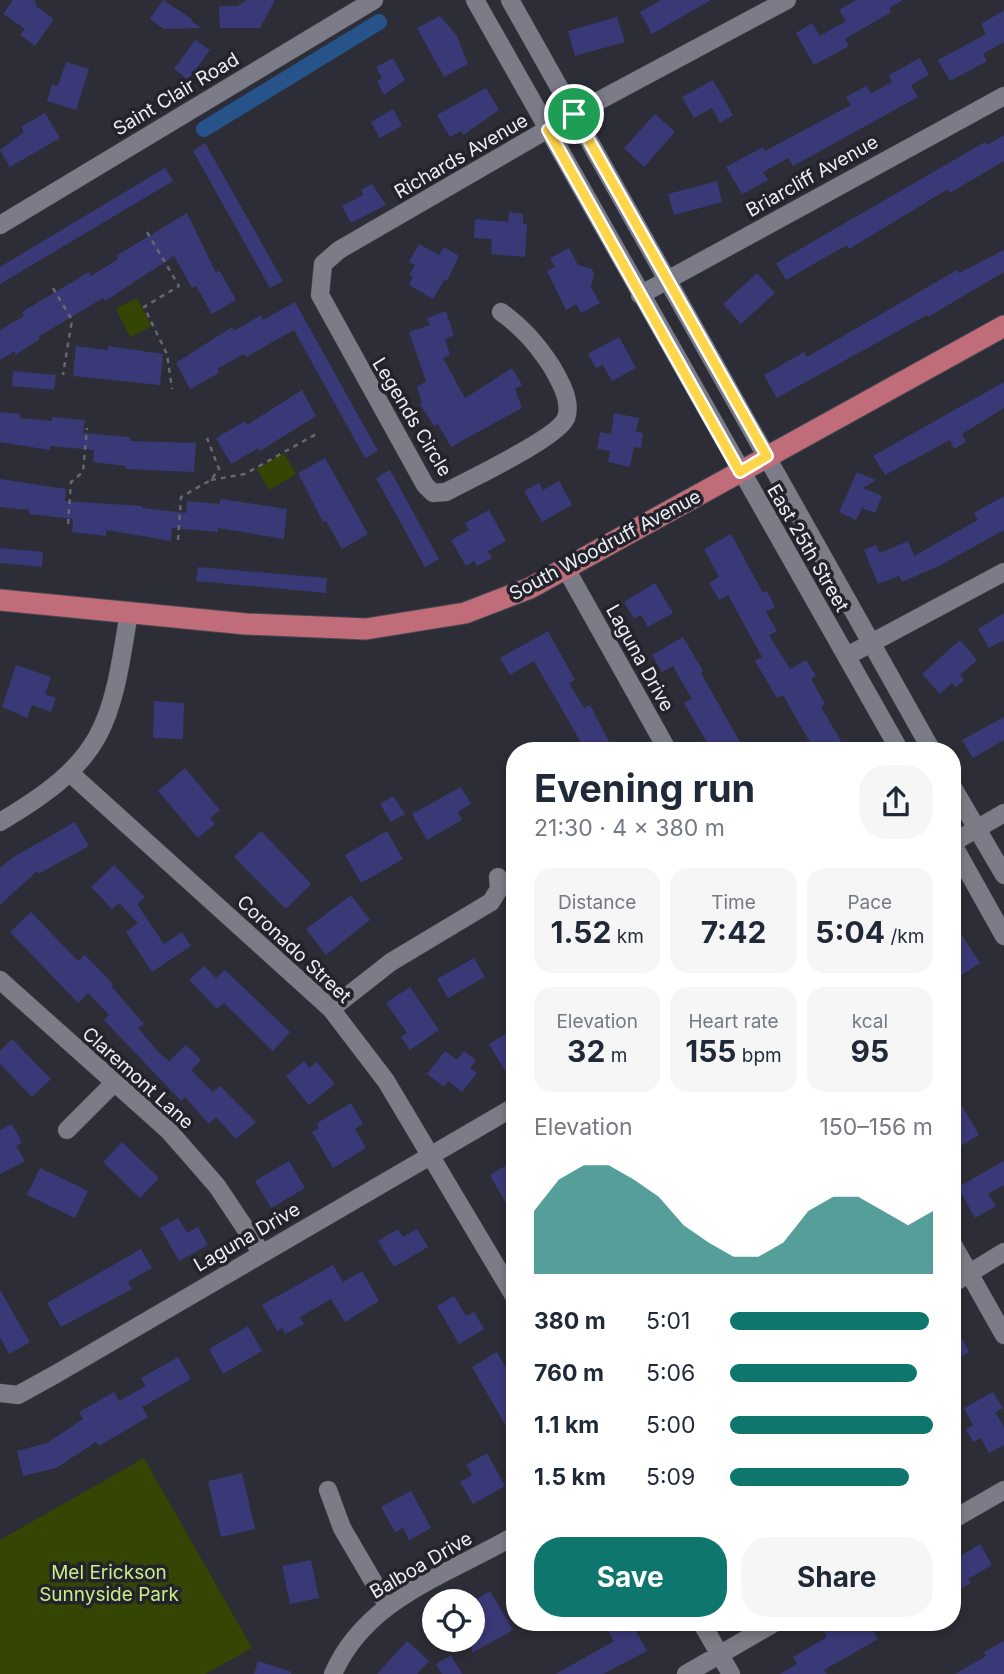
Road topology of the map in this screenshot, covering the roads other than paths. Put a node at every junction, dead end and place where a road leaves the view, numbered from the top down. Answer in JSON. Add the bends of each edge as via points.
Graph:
{"nodes":[{"id":1,"x":374,"y":0,"type":"edge"},
{"id":2,"x":475,"y":0,"type":"edge"},
{"id":3,"x":510,"y":0,"type":"edge"},
{"id":4,"x":787,"y":0,"type":"edge"},
{"id":5,"x":759,"y":7,"type":"edge"},
{"id":6,"x":1004,"y":96,"type":"edge"},
{"id":7,"x":574,"y":114,"type":"junction"},
{"id":8,"x":548,"y":130,"type":"junction"},
{"id":9,"x":0,"y":225,"type":"edge"},
{"id":10,"x":667,"y":279,"type":"junction"},
{"id":11,"x":640,"y":295,"type":"junction"},
{"id":12,"x":501,"y":312,"type":"dead end"},
{"id":13,"x":1004,"y":326,"type":"edge"},
{"id":14,"x":338,"y":334,"type":"joint"},
{"id":15,"x":767,"y":456,"type":"junction"},
{"id":16,"x":740,"y":472,"type":"junction"},
{"id":17,"x":1004,"y":572,"type":"edge"},
{"id":18,"x":570,"y":576,"type":"junction"},
{"id":19,"x":0,"y":600,"type":"edge"},
{"id":20,"x":129,"y":612,"type":"junction"},
{"id":21,"x":871,"y":643,"type":"junction"},
{"id":22,"x":847,"y":656,"type":"junction"},
{"id":23,"x":663,"y":742,"type":"edge"},
{"id":24,"x":895,"y":742,"type":"edge"},
{"id":25,"x":927,"y":742,"type":"edge"},
{"id":26,"x":70,"y":773,"type":"junction"},
{"id":27,"x":961,"y":802,"type":"edge"},
{"id":28,"x":1004,"y":813,"type":"edge"},
{"id":29,"x":0,"y":822,"type":"edge"},
{"id":30,"x":976,"y":829,"type":"junction"},
{"id":31,"x":961,"y":838,"type":"edge"},
{"id":32,"x":961,"y":859,"type":"edge"},
{"id":33,"x":1004,"y":875,"type":"edge"},
{"id":34,"x":498,"y":877,"type":"dead end"},
{"id":35,"x":1004,"y":936,"type":"edge"},
{"id":36,"x":0,"y":980,"type":"edge"},
{"id":37,"x":331,"y":1009,"type":"junction"},
{"id":38,"x":113,"y":1084,"type":"junction"},
{"id":39,"x":506,"y":1112,"type":"edge"},
{"id":40,"x":67,"y":1130,"type":"dead end"},
{"id":41,"x":432,"y":1154,"type":"junction"},
{"id":42,"x":261,"y":1252,"type":"junction"},
{"id":43,"x":1004,"y":1252,"type":"edge"},
{"id":44,"x":961,"y":1258,"type":"edge"},
{"id":45,"x":970,"y":1274,"type":"junction"},
{"id":46,"x":961,"y":1279,"type":"edge"},
{"id":47,"x":506,"y":1282,"type":"edge"},
{"id":48,"x":1004,"y":1335,"type":"edge"},
{"id":49,"x":0,"y":1393,"type":"edge"},
{"id":50,"x":328,"y":1490,"type":"dead end"},
{"id":51,"x":1004,"y":1490,"type":"edge"},
{"id":52,"x":961,"y":1515,"type":"edge"},
{"id":53,"x":506,"y":1540,"type":"edge"},
{"id":54,"x":387,"y":1605,"type":"junction"},
{"id":55,"x":706,"y":1631,"type":"edge"},
{"id":56,"x":761,"y":1631,"type":"edge"},
{"id":57,"x":720,"y":1655,"type":"junction"},
{"id":58,"x":333,"y":1674,"type":"edge"},
{"id":59,"x":686,"y":1674,"type":"edge"},
{"id":60,"x":731,"y":1674,"type":"edge"}],
"edges":[{"from":1,"to":9,"type":"street","name":"Saint Clair Road"},
{"from":2,"to":8,"type":"street","name":"East 25th Street"},
{"from":3,"to":7,"type":"street","name":"East 25th Street"},
{"from":4,"to":5,"type":"street","name":"Richards Avenue"},
{"from":5,"to":7,"type":"street","name":"Richards Avenue"},
{"from":6,"to":10,"type":"street","name":"Briarcliff Avenue"},
{"from":7,"to":8,"type":"street","name":"Richards Avenue"},
{"from":7,"to":10,"type":"street","name":"East 25th Street"},
{"from":8,"to":11,"type":"street","name":"East 25th Street"},
{"from":8,"to":14,"type":"street","name":"Richards Avenue","via":[[339,250],[323,264],[320,295]]},
{"from":10,"to":11,"type":"street","name":"Briarcliff Avenue"},
{"from":10,"to":15,"type":"street","name":"East 25th Street"},
{"from":11,"to":16,"type":"street","name":"East 25th Street"},
{"from":12,"to":14,"type":"street","name":"Legends Circle","via":[[531,337],[562,383],[566,419],[552,434],[446,492],[433,493],[425,485]]},
{"from":13,"to":15,"type":"main road","name":"South Woodruff Avenue"},
{"from":15,"to":16,"type":"main road","name":"South Woodruff Avenue"},
{"from":15,"to":21,"type":"street","name":"East 25th Street"},
{"from":16,"to":18,"type":"main road","name":"South Woodruff Avenue"},
{"from":16,"to":22,"type":"street","name":"East 25th Street"},
{"from":17,"to":21,"type":"street"},
{"from":18,"to":20,"type":"main road","name":"South Woodruff Avenue","via":[[465,613],[366,629],[246,624]]},
{"from":18,"to":23,"type":"street","name":"Laguna Drive"},
{"from":19,"to":20,"type":"main road","name":"South Woodruff Avenue"},
{"from":20,"to":26,"type":"street","via":[[118,688],[107,719],[85,758]]},
{"from":21,"to":22,"type":"street"},
{"from":21,"to":25,"type":"street","name":"East 25th Street"},
{"from":22,"to":24,"type":"street","name":"East 25th Street"},
{"from":26,"to":29,"type":"street"},
{"from":26,"to":37,"type":"street","name":"Coronado Street"},
{"from":27,"to":30,"type":"street"},
{"from":28,"to":30,"type":"street"},
{"from":30,"to":31,"type":"street"},
{"from":30,"to":33,"type":"street"},
{"from":32,"to":35,"type":"street"},
{"from":34,"to":37,"type":"street","via":[[499,889],[491,902],[391,962]]},
{"from":36,"to":38,"type":"street","name":"Claremont Lane"},
{"from":37,"to":41,"type":"street","name":"Coronado Street"},
{"from":38,"to":40,"type":"street"},
{"from":38,"to":42,"type":"street","name":"Claremont Lane","via":[[177,1140],[217,1186]]},
{"from":39,"to":41,"type":"street","name":"Laguna Drive"},
{"from":41,"to":42,"type":"street","name":"Laguna Drive"},
{"from":41,"to":47,"type":"street","name":"Coronado Street"},
{"from":42,"to":49,"type":"street","name":"Laguna Drive","via":[[18,1395]]},
{"from":43,"to":45,"type":"street"},
{"from":44,"to":45,"type":"street"},
{"from":45,"to":46,"type":"street"},
{"from":45,"to":48,"type":"street"},
{"from":50,"to":54,"type":"street","via":[[342,1528]]},
{"from":51,"to":52,"type":"street"},
{"from":53,"to":54,"type":"street","name":"Balboa Drive"},
{"from":54,"to":58,"type":"street","name":"Balboa Drive","via":[[364,1624]]},
{"from":55,"to":57,"type":"street"},
{"from":56,"to":57,"type":"street"},
{"from":57,"to":59,"type":"street"},
{"from":57,"to":60,"type":"street"}]}
